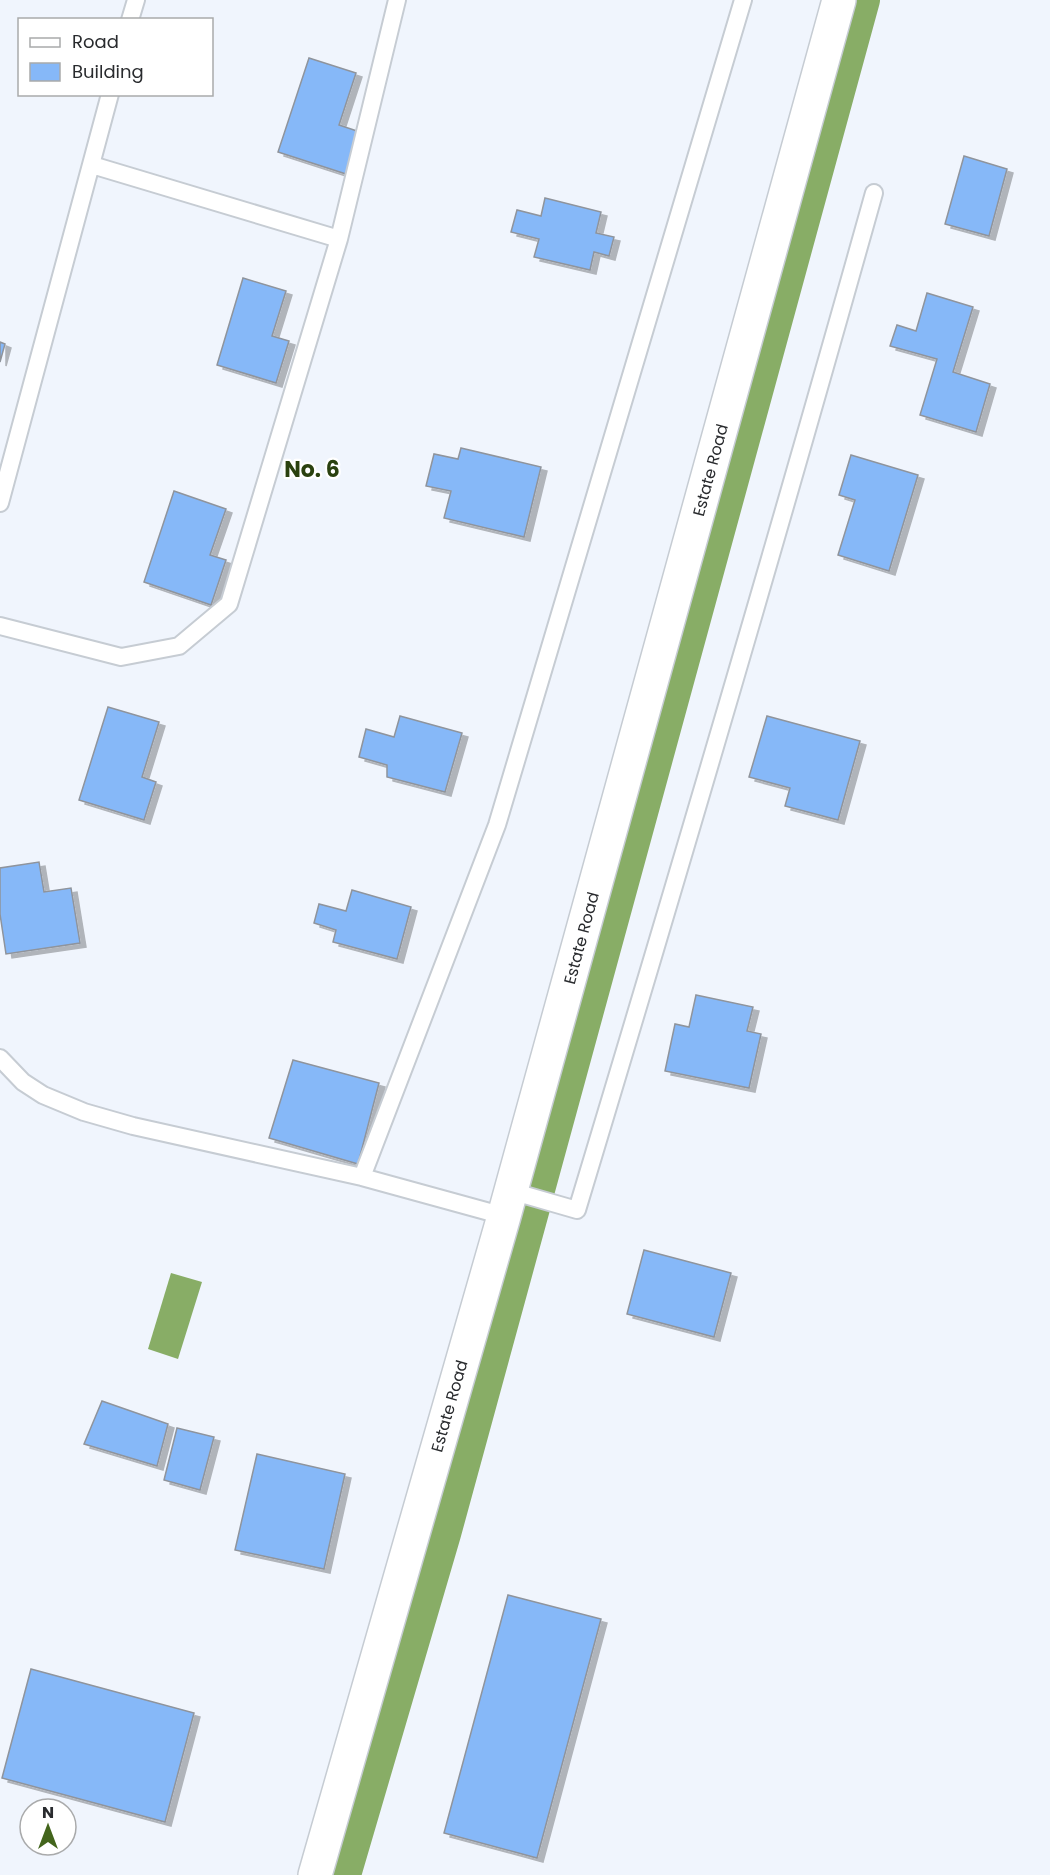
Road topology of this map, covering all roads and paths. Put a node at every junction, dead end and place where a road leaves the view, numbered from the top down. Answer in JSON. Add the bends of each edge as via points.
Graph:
{"nodes":[{"id":1,"x":136,"y":0,"type":"edge"},
{"id":2,"x":397,"y":0,"type":"edge"},
{"id":3,"x":743,"y":0,"type":"edge"},
{"id":4,"x":840,"y":0,"type":"edge"},
{"id":5,"x":131,"y":18,"type":"edge"},
{"id":6,"x":109,"y":96,"type":"edge"},
{"id":7,"x":92,"y":165,"type":"junction"},
{"id":8,"x":874,"y":193,"type":"dead end"},
{"id":9,"x":339,"y":239,"type":"junction"},
{"id":10,"x":0,"y":503,"type":"edge"},
{"id":11,"x":0,"y":626,"type":"edge"},
{"id":12,"x":0,"y":1058,"type":"edge"},
{"id":13,"x":362,"y":1177,"type":"junction"},
{"id":14,"x":507,"y":1204,"type":"junction"},
{"id":15,"x":315,"y":1875,"type":"edge"}],
"edges":[{"from":1,"to":5,"type":"lane"},
{"from":2,"to":9,"type":"lane"},
{"from":3,"to":13,"type":"lane","via":[[497,825]]},
{"from":4,"to":14,"type":"street","name":"Estate Road"},
{"from":6,"to":7,"type":"lane"},
{"from":7,"to":9,"type":"lane"},
{"from":7,"to":10,"type":"lane"},
{"from":8,"to":14,"type":"lane","via":[[578,1210]]},
{"from":9,"to":11,"type":"lane","via":[[229,604],[179,646],[121,657]]},
{"from":12,"to":13,"type":"lane","via":[[23,1082],[43,1095],[84,1112]]},
{"from":13,"to":14,"type":"lane"},
{"from":14,"to":15,"type":"street","name":"Estate Road"}]}
